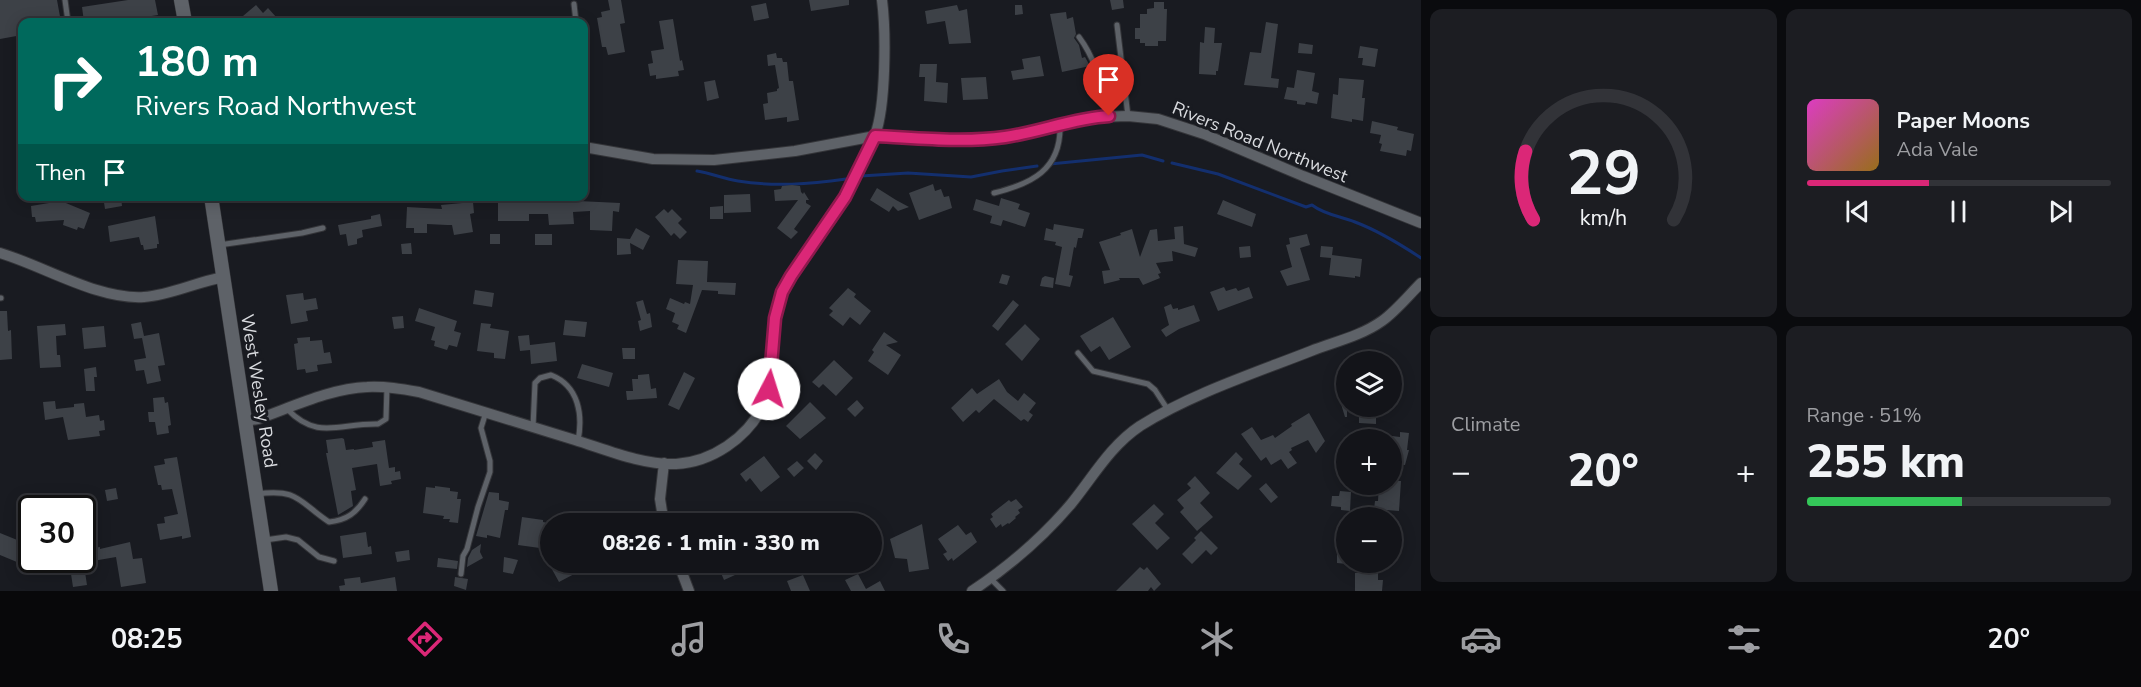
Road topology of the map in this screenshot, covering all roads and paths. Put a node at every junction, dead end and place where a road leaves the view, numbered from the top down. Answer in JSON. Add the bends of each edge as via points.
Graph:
{"nodes":[{"id":1,"x":65,"y":0,"type":"edge"},
{"id":2,"x":181,"y":0,"type":"edge"},
{"id":3,"x":882,"y":0,"type":"edge"},
{"id":4,"x":574,"y":4,"type":"dead end"},
{"id":5,"x":67,"y":18,"type":"edge"},
{"id":6,"x":184,"y":18,"type":"edge"},
{"id":7,"x":576,"y":18,"type":"edge"},
{"id":8,"x":1117,"y":26,"type":"dead end"},
{"id":9,"x":1079,"y":37,"type":"dead end"},
{"id":10,"x":1109,"y":116,"type":"junction"},
{"id":11,"x":1128,"y":116,"type":"junction"},
{"id":12,"x":1060,"y":124,"type":"junction"},
{"id":13,"x":875,"y":136,"type":"junction"},
{"id":14,"x":588,"y":148,"type":"edge"},
{"id":15,"x":994,"y":193,"type":"dead end"},
{"id":16,"x":212,"y":201,"type":"edge"},
{"id":17,"x":1421,"y":223,"type":"edge"},
{"id":18,"x":323,"y":228,"type":"dead end"},
{"id":19,"x":219,"y":245,"type":"junction"},
{"id":20,"x":0,"y":253,"type":"edge"},
{"id":21,"x":224,"y":277,"type":"junction"},
{"id":22,"x":1421,"y":284,"type":"edge"},
{"id":23,"x":1078,"y":352,"type":"dead end"},
{"id":24,"x":387,"y":387,"type":"junction"},
{"id":25,"x":287,"y":409,"type":"junction"},
{"id":26,"x":1169,"y":411,"type":"junction"},
{"id":27,"x":486,"y":412,"type":"junction"},
{"id":28,"x":245,"y":421,"type":"junction"},
{"id":29,"x":533,"y":427,"type":"junction"},
{"id":30,"x":578,"y":441,"type":"junction"},
{"id":31,"x":664,"y":463,"type":"junction"},
{"id":32,"x":256,"y":494,"type":"junction"},
{"id":33,"x":365,"y":499,"type":"dead end"},
{"id":34,"x":662,"y":513,"type":"edge"},
{"id":35,"x":264,"y":540,"type":"junction"},
{"id":36,"x":334,"y":561,"type":"dead end"},
{"id":37,"x":682,"y":573,"type":"edge"},
{"id":38,"x":461,"y":574,"type":"dead end"},
{"id":39,"x":990,"y":578,"type":"junction"},
{"id":40,"x":271,"y":591,"type":"edge"},
{"id":41,"x":689,"y":591,"type":"edge"},
{"id":42,"x":972,"y":591,"type":"edge"},
{"id":43,"x":1003,"y":591,"type":"edge"}],
"edges":[{"from":1,"to":5,"type":"lane"},
{"from":2,"to":6,"type":"street"},
{"from":3,"to":13,"type":"street","via":[[883,77]]},
{"from":4,"to":7,"type":"lane"},
{"from":8,"to":11,"type":"lane"},
{"from":9,"to":10,"type":"lane","via":[[1088,49],[1104,90]]},
{"from":10,"to":11,"type":"street","name":"Rivers Road Northwest"},
{"from":10,"to":12,"type":"street","name":"Rivers Road Northwest"},
{"from":11,"to":17,"type":"street","name":"Rivers Road Northwest","via":[[1158,119],[1204,134]]},
{"from":12,"to":13,"type":"street","name":"Rivers Road Northwest","via":[[981,140]]},
{"from":12,"to":15,"type":"lane","via":[[1056,153],[1043,172],[1021,186]]},
{"from":13,"to":14,"type":"street","name":"Rivers Road Northwest","via":[[795,151],[711,160],[653,159]]},
{"from":13,"to":31,"type":"street","via":[[845,197],[782,292],[775,318],[769,389],[757,417],[742,434],[714,454],[690,462]]},
{"from":16,"to":19,"type":"street","name":"West Wesley Road"},
{"from":18,"to":19,"type":"lane"},
{"from":19,"to":21,"type":"street","name":"West Wesley Road"},
{"from":20,"to":21,"type":"street","via":[[96,290],[124,296],[161,295]]},
{"from":21,"to":28,"type":"street","name":"West Wesley Road"},
{"from":22,"to":26,"type":"street","via":[[1391,314],[1369,329],[1229,383]]},
{"from":23,"to":26,"type":"lane","via":[[1093,371],[1148,384]]},
{"from":24,"to":25,"type":"street","via":[[342,391]]},
{"from":24,"to":25,"type":"lane","via":[[386,418],[378,424],[313,427],[299,421]]},
{"from":24,"to":27,"type":"street"},
{"from":25,"to":28,"type":"street"},
{"from":26,"to":39,"type":"street","via":[[1124,438],[1047,530]]},
{"from":27,"to":29,"type":"street"},
{"from":27,"to":38,"type":"lane","via":[[481,428],[490,472]]},
{"from":28,"to":32,"type":"street","name":"West Wesley Road"},
{"from":29,"to":30,"type":"street"},
{"from":29,"to":30,"type":"lane","via":[[535,383],[551,375],[566,383],[574,396],[581,423]]},
{"from":30,"to":31,"type":"street"},
{"from":31,"to":34,"type":"street"},
{"from":32,"to":33,"type":"lane","via":[[286,493],[329,522],[348,518]]},
{"from":32,"to":35,"type":"street","name":"West Wesley Road"},
{"from":35,"to":36,"type":"lane","via":[[298,540],[319,557]]},
{"from":35,"to":40,"type":"street","name":"West Wesley Road"},
{"from":37,"to":41,"type":"street"},
{"from":39,"to":42,"type":"street"},
{"from":39,"to":43,"type":"lane"}]}
